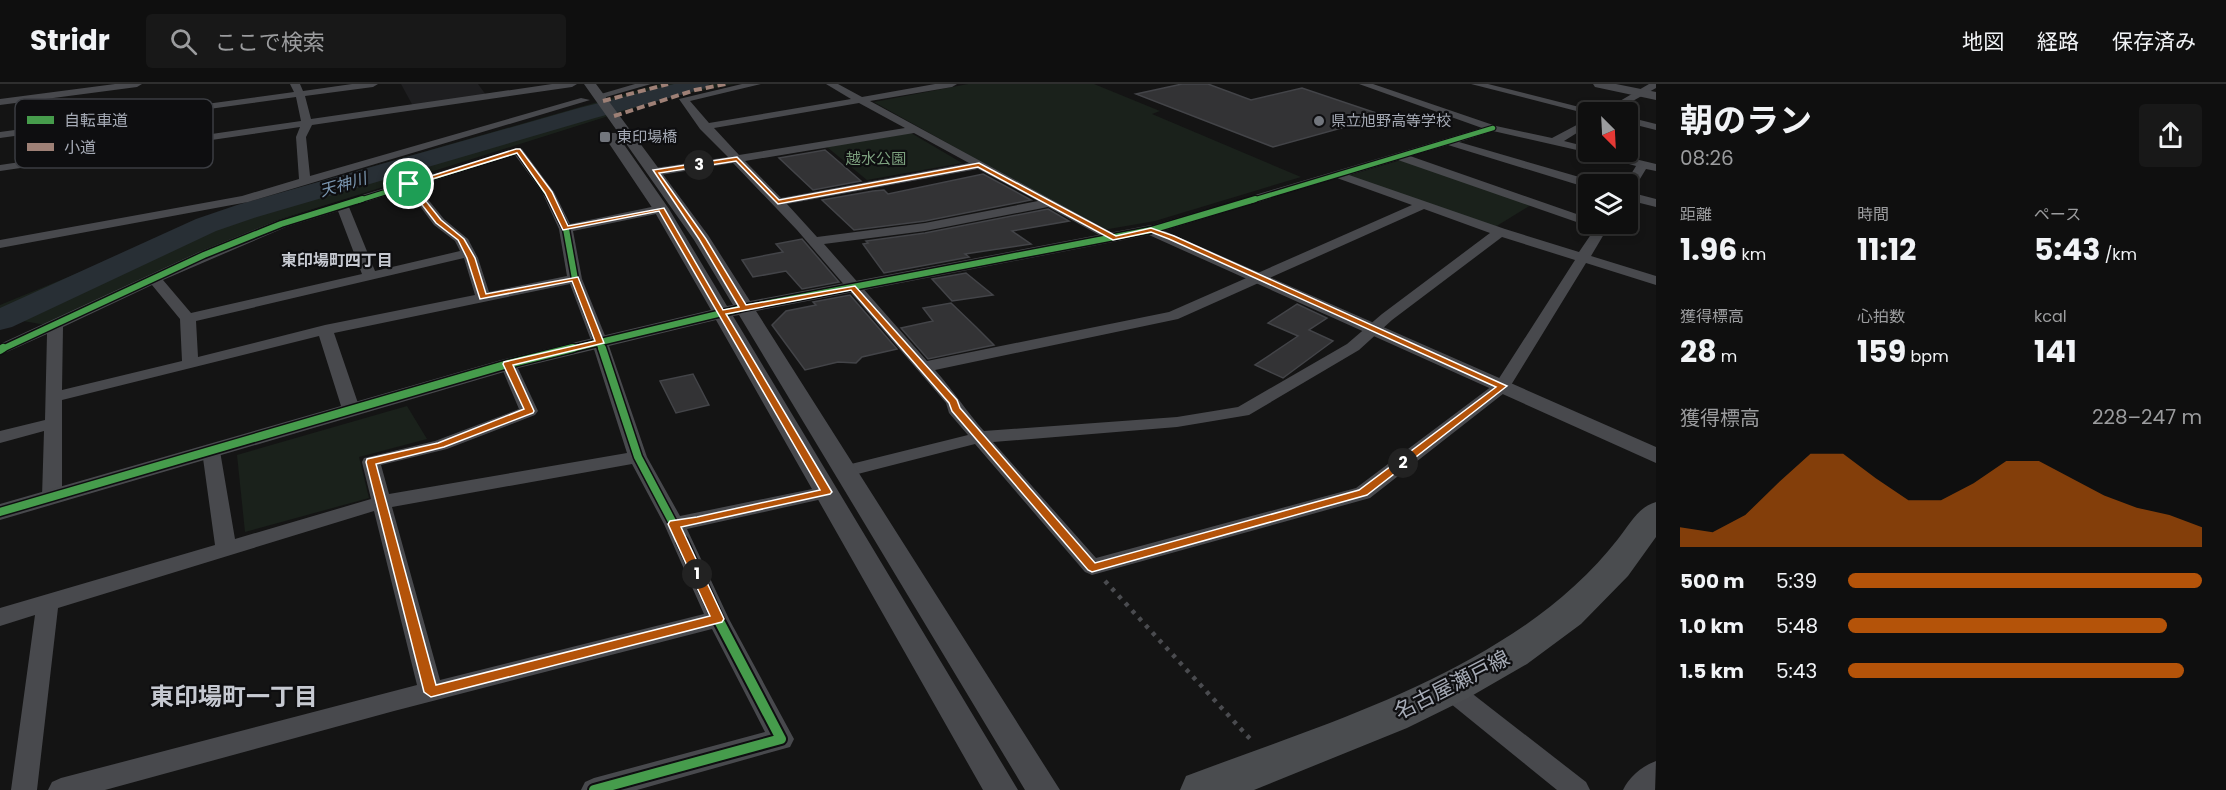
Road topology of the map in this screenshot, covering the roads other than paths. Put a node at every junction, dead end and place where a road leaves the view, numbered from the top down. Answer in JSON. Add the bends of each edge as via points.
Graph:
{"nodes":[{"id":1,"x":137,"y":84,"type":"edge"},
{"id":2,"x":373,"y":84,"type":"edge"},
{"id":3,"x":573,"y":84,"type":"edge"},
{"id":4,"x":590,"y":84,"type":"edge"},
{"id":5,"x":646,"y":84,"type":"edge"},
{"id":6,"x":756,"y":84,"type":"edge"},
{"id":7,"x":847,"y":84,"type":"edge"},
{"id":8,"x":952,"y":84,"type":"edge"},
{"id":9,"x":1481,"y":84,"type":"edge"},
{"id":10,"x":1599,"y":84,"type":"edge"},
{"id":11,"x":1656,"y":84,"type":"edge"},
{"id":12,"x":833,"y":85,"type":"edge"},
{"id":13,"x":1369,"y":85,"type":"edge"},
{"id":14,"x":297,"y":89,"type":"edge"},
{"id":15,"x":1643,"y":93,"type":"junction"},
{"id":16,"x":1656,"y":96,"type":"edge"},
{"id":17,"x":23,"y":99,"type":"edge"},
{"id":18,"x":15,"y":100,"type":"edge"},
{"id":19,"x":862,"y":101,"type":"junction"},
{"id":20,"x":0,"y":102,"type":"edge"},
{"id":21,"x":213,"y":102,"type":"edge"},
{"id":22,"x":1625,"y":102,"type":"edge"},
{"id":23,"x":598,"y":106,"type":"junction"},
{"id":24,"x":1578,"y":108,"type":"edge"},
{"id":25,"x":1638,"y":122,"type":"edge"},
{"id":26,"x":307,"y":124,"type":"junction"},
{"id":27,"x":704,"y":127,"type":"junction"},
{"id":28,"x":1656,"y":127,"type":"edge"},
{"id":29,"x":1493,"y":128,"type":"junction"},
{"id":30,"x":1578,"y":128,"type":"edge"},
{"id":31,"x":914,"y":130,"type":"junction"},
{"id":32,"x":15,"y":133,"type":"edge"},
{"id":33,"x":0,"y":135,"type":"edge"},
{"id":34,"x":213,"y":137,"type":"edge"},
{"id":35,"x":1556,"y":141,"type":"junction"},
{"id":36,"x":1449,"y":142,"type":"junction"},
{"id":37,"x":1578,"y":147,"type":"edge"},
{"id":38,"x":1401,"y":157,"type":"junction"},
{"id":39,"x":737,"y":159,"type":"junction"},
{"id":40,"x":1632,"y":162,"type":"edge"},
{"id":41,"x":979,"y":165,"type":"junction"},
{"id":42,"x":1643,"y":165,"type":"junction"},
{"id":43,"x":15,"y":166,"type":"edge"},
{"id":44,"x":0,"y":168,"type":"edge"},
{"id":45,"x":1656,"y":168,"type":"edge"},
{"id":46,"x":655,"y":172,"type":"junction"},
{"id":47,"x":1637,"y":174,"type":"edge"},
{"id":48,"x":1339,"y":175,"type":"junction"},
{"id":49,"x":1578,"y":180,"type":"edge"},
{"id":50,"x":305,"y":181,"type":"junction"},
{"id":51,"x":409,"y":184,"type":"junction"},
{"id":52,"x":1638,"y":198,"type":"edge"},
{"id":53,"x":778,"y":202,"type":"junction"},
{"id":54,"x":1048,"y":203,"type":"junction"},
{"id":55,"x":1656,"y":203,"type":"edge"},
{"id":56,"x":342,"y":205,"type":"junction"},
{"id":57,"x":1423,"y":205,"type":"junction"},
{"id":58,"x":661,"y":209,"type":"junction"},
{"id":59,"x":1578,"y":219,"type":"edge"},
{"id":60,"x":566,"y":229,"type":"junction"},
{"id":61,"x":1151,"y":230,"type":"junction"},
{"id":62,"x":1500,"y":232,"type":"junction"},
{"id":63,"x":1595,"y":234,"type":"edge"},
{"id":64,"x":1115,"y":238,"type":"junction"},
{"id":65,"x":812,"y":242,"type":"junction"},
{"id":66,"x":0,"y":244,"type":"edge"},
{"id":67,"x":469,"y":253,"type":"junction"},
{"id":68,"x":1583,"y":259,"type":"junction"},
{"id":69,"x":370,"y":277,"type":"junction"},
{"id":70,"x":1260,"y":278,"type":"junction"},
{"id":71,"x":155,"y":279,"type":"junction"},
{"id":72,"x":575,"y":279,"type":"junction"},
{"id":73,"x":1656,"y":281,"type":"edge"},
{"id":74,"x":852,"y":287,"type":"junction"},
{"id":75,"x":483,"y":297,"type":"junction"},
{"id":76,"x":732,"y":310,"type":"junction"},
{"id":77,"x":188,"y":318,"type":"junction"},
{"id":78,"x":56,"y":325,"type":"junction"},
{"id":79,"x":1375,"y":329,"type":"junction"},
{"id":80,"x":325,"y":330,"type":"junction"},
{"id":81,"x":600,"y":343,"type":"junction"},
{"id":82,"x":0,"y":350,"type":"edge"},
{"id":83,"x":190,"y":364,"type":"junction"},
{"id":84,"x":508,"y":364,"type":"junction"},
{"id":85,"x":923,"y":368,"type":"junction"},
{"id":86,"x":1502,"y":386,"type":"junction"},
{"id":87,"x":55,"y":397,"type":"junction"},
{"id":88,"x":351,"y":409,"type":"junction"},
{"id":89,"x":54,"y":423,"type":"junction"},
{"id":90,"x":0,"y":437,"type":"edge"},
{"id":91,"x":981,"y":437,"type":"junction"},
{"id":92,"x":211,"y":451,"type":"junction"},
{"id":93,"x":1656,"y":456,"type":"edge"},
{"id":94,"x":638,"y":457,"type":"junction"},
{"id":95,"x":846,"y":471,"type":"junction"},
{"id":96,"x":827,"y":492,"type":"junction"},
{"id":97,"x":52,"y":497,"type":"junction"},
{"id":98,"x":382,"y":502,"type":"junction"},
{"id":99,"x":0,"y":512,"type":"edge"},
{"id":100,"x":1656,"y":513,"type":"edge"},
{"id":101,"x":674,"y":524,"type":"junction"},
{"id":102,"x":226,"y":548,"type":"junction"},
{"id":103,"x":48,"y":603,"type":"junction"},
{"id":104,"x":0,"y":617,"type":"edge"},
{"id":105,"x":718,"y":619,"type":"junction"},
{"id":106,"x":1448,"y":688,"type":"junction"},
{"id":107,"x":431,"y":692,"type":"junction"},
{"id":108,"x":1656,"y":773,"type":"edge"},
{"id":109,"x":24,"y":790,"type":"edge"},
{"id":110,"x":61,"y":790,"type":"edge"},
{"id":111,"x":594,"y":790,"type":"edge"},
{"id":112,"x":1001,"y":790,"type":"edge"},
{"id":113,"x":1043,"y":790,"type":"edge"},
{"id":114,"x":1202,"y":790,"type":"edge"},
{"id":115,"x":1577,"y":790,"type":"edge"},
{"id":116,"x":1636,"y":790,"type":"edge"}],
"edges":[{"from":1,"to":17,"type":"street"},
{"from":2,"to":14,"type":"street"},
{"from":3,"to":23,"type":"street"},
{"from":3,"to":26,"type":"street"},
{"from":4,"to":23,"type":"street"},
{"from":5,"to":23,"type":"street"},
{"from":6,"to":27,"type":"street","via":[[684,99]]},
{"from":7,"to":12,"type":"street"},
{"from":8,"to":19,"type":"street"},
{"from":9,"to":24,"type":"street"},
{"from":10,"to":15,"type":"street"},
{"from":11,"to":15,"type":"street"},
{"from":12,"to":19,"type":"street"},
{"from":13,"to":29,"type":"street"},
{"from":14,"to":21,"type":"street"},
{"from":14,"to":26,"type":"street"},
{"from":15,"to":16,"type":"street"},
{"from":15,"to":22,"type":"street"},
{"from":18,"to":20,"type":"street"},
{"from":19,"to":27,"type":"street"},
{"from":19,"to":31,"type":"street"},
{"from":23,"to":46,"type":"street"},
{"from":23,"to":50,"type":"street"},
{"from":23,"to":58,"type":"street"},
{"from":25,"to":28,"type":"street"},
{"from":26,"to":34,"type":"street"},
{"from":26,"to":50,"type":"street","via":[[301,136]]},
{"from":27,"to":39,"type":"street"},
{"from":29,"to":35,"type":"street"},
{"from":29,"to":36,"type":"street"},
{"from":30,"to":35,"type":"street"},
{"from":31,"to":39,"type":"street"},
{"from":31,"to":41,"type":"street"},
{"from":32,"to":33,"type":"street"},
{"from":35,"to":37,"type":"street"},
{"from":36,"to":38,"type":"street"},
{"from":36,"to":49,"type":"street"},
{"from":38,"to":48,"type":"street"},
{"from":38,"to":59,"type":"street"},
{"from":39,"to":46,"type":"street"},
{"from":39,"to":53,"type":"street"},
{"from":40,"to":42,"type":"street"},
{"from":41,"to":53,"type":"street"},
{"from":41,"to":54,"type":"street"},
{"from":42,"to":45,"type":"street"},
{"from":42,"to":47,"type":"street"},
{"from":43,"to":44,"type":"street"},
{"from":46,"to":76,"type":"street","via":[[702,239]]},
{"from":48,"to":57,"type":"street"},
{"from":48,"to":61,"type":"street"},
{"from":50,"to":66,"type":"street","via":[[244,199]]},
{"from":51,"to":56,"type":"street"},
{"from":51,"to":60,"type":"street","via":[[518,151],[548,192]]},
{"from":51,"to":67,"type":"street","via":[[439,222],[461,239]]},
{"from":52,"to":55,"type":"street"},
{"from":53,"to":65,"type":"street"},
{"from":54,"to":64,"type":"street"},
{"from":54,"to":65,"type":"street","via":[[925,227]]},
{"from":56,"to":69,"type":"street"},
{"from":56,"to":71,"type":"street","via":[[281,224]]},
{"from":57,"to":62,"type":"street"},
{"from":57,"to":70,"type":"street"},
{"from":58,"to":60,"type":"street"},
{"from":58,"to":76,"type":"street"},
{"from":60,"to":72,"type":"street"},
{"from":61,"to":64,"type":"street"},
{"from":61,"to":70,"type":"street"},
{"from":62,"to":68,"type":"street"},
{"from":62,"to":79,"type":"street"},
{"from":63,"to":68,"type":"street"},
{"from":64,"to":74,"type":"street"},
{"from":65,"to":74,"type":"street"},
{"from":67,"to":69,"type":"street"},
{"from":67,"to":75,"type":"street"},
{"from":68,"to":73,"type":"street"},
{"from":68,"to":86,"type":"street"},
{"from":69,"to":77,"type":"street"},
{"from":70,"to":79,"type":"street"},
{"from":70,"to":85,"type":"street","via":[[1173,316]]},
{"from":71,"to":77,"type":"street"},
{"from":71,"to":78,"type":"street"},
{"from":72,"to":75,"type":"street"},
{"from":72,"to":81,"type":"street"},
{"from":74,"to":76,"type":"street"},
{"from":74,"to":85,"type":"street"},
{"from":75,"to":80,"type":"street"},
{"from":76,"to":81,"type":"street"},
{"from":76,"to":95,"type":"street"},
{"from":76,"to":96,"type":"street"},
{"from":77,"to":83,"type":"street"},
{"from":78,"to":82,"type":"street"},
{"from":78,"to":87,"type":"street"},
{"from":79,"to":86,"type":"street"},
{"from":79,"to":91,"type":"street","via":[[1338,357],[1243,411],[1177,422]]},
{"from":80,"to":83,"type":"street"},
{"from":80,"to":88,"type":"street"},
{"from":81,"to":84,"type":"street"},
{"from":81,"to":94,"type":"street"},
{"from":83,"to":87,"type":"street"},
{"from":84,"to":88,"type":"street"},
{"from":84,"to":98,"type":"street","via":[[529,411],[441,445],[371,462]]},
{"from":85,"to":91,"type":"street"},
{"from":86,"to":91,"type":"street","via":[[1363,493],[1092,567]]},
{"from":86,"to":93,"type":"street"},
{"from":87,"to":89,"type":"street"},
{"from":88,"to":92,"type":"street"},
{"from":89,"to":90,"type":"street"},
{"from":89,"to":97,"type":"street"},
{"from":91,"to":95,"type":"street"},
{"from":92,"to":97,"type":"street"},
{"from":92,"to":102,"type":"street"},
{"from":94,"to":98,"type":"street"},
{"from":94,"to":101,"type":"street"},
{"from":95,"to":113,"type":"street"},
{"from":96,"to":101,"type":"street"},
{"from":96,"to":112,"type":"street"},
{"from":97,"to":99,"type":"street"},
{"from":98,"to":102,"type":"street"},
{"from":98,"to":107,"type":"street"},
{"from":100,"to":106,"type":"main road","name":"名古屋瀬戸線","via":[[1589,597],[1524,648]]},
{"from":101,"to":105,"type":"street"},
{"from":102,"to":103,"type":"street"},
{"from":103,"to":104,"type":"street"},
{"from":103,"to":109,"type":"street"},
{"from":105,"to":107,"type":"street"},
{"from":105,"to":111,"type":"street","via":[[781,739]]},
{"from":106,"to":114,"type":"main road","name":"名古屋瀬戸線","via":[[1404,712]]},
{"from":106,"to":115,"type":"street"},
{"from":107,"to":110,"type":"street"},
{"from":108,"to":116,"type":"street"}]}
